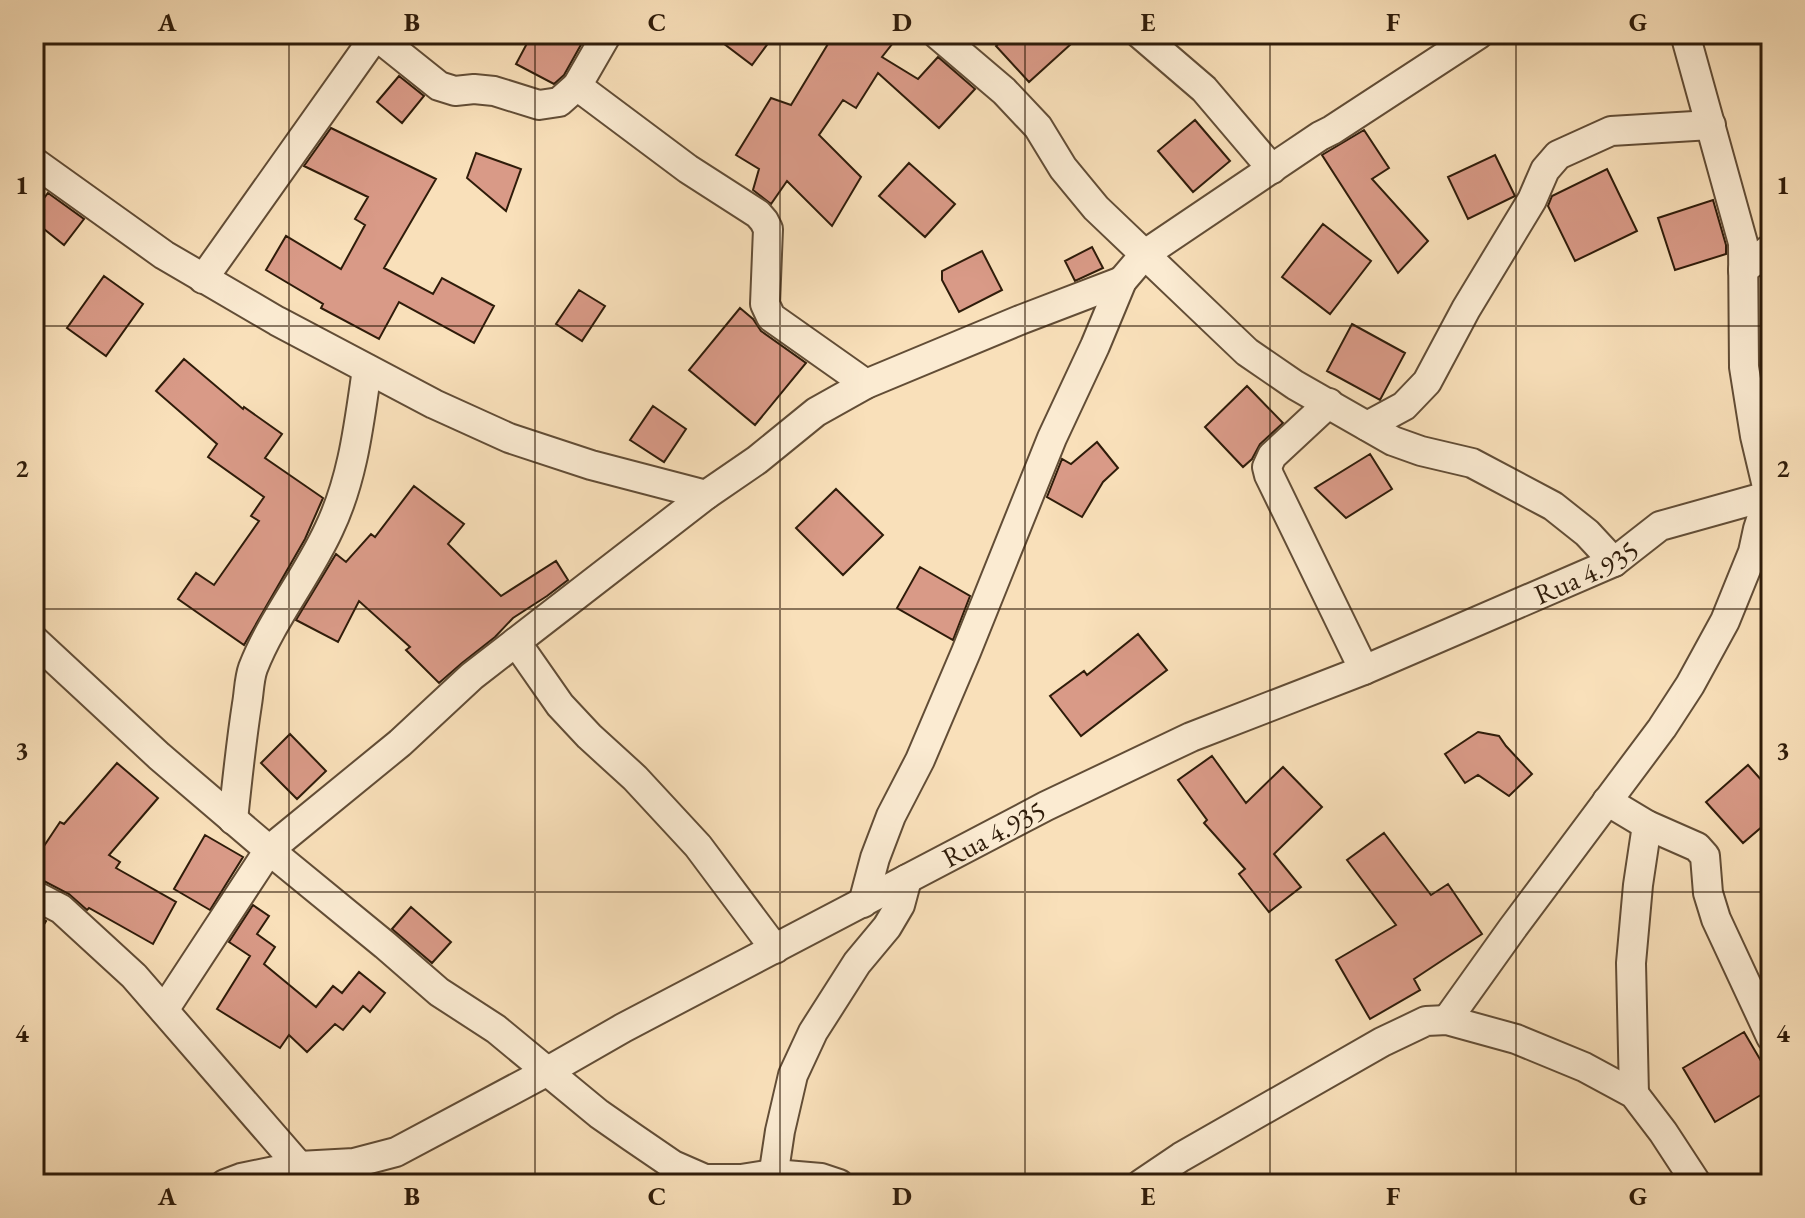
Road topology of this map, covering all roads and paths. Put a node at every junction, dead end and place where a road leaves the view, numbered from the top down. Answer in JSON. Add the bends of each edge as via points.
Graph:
{"nodes":[{"id":1,"x":607,"y":34,"type":"edge"},
{"id":2,"x":937,"y":34,"type":"edge"},
{"id":3,"x":1140,"y":34,"type":"edge"},
{"id":4,"x":1479,"y":34,"type":"edge"},
{"id":5,"x":1685,"y":34,"type":"edge"},
{"id":6,"x":375,"y":35,"type":"edge"},
{"id":7,"x":577,"y":86,"type":"junction"},
{"id":8,"x":1711,"y":125,"type":"junction"},
{"id":9,"x":34,"y":162,"type":"edge"},
{"id":10,"x":1272,"y":169,"type":"junction"},
{"id":11,"x":1771,"y":248,"type":"edge"},
{"id":12,"x":1145,"y":254,"type":"junction"},
{"id":13,"x":1743,"y":270,"type":"junction"},
{"id":14,"x":203,"y":279,"type":"junction"},
{"id":15,"x":1122,"y":281,"type":"junction"},
{"id":16,"x":367,"y":369,"type":"junction"},
{"id":17,"x":866,"y":384,"type":"junction"},
{"id":18,"x":1329,"y":403,"type":"junction"},
{"id":19,"x":1367,"y":426,"type":"junction"},
{"id":20,"x":706,"y":495,"type":"junction"},
{"id":21,"x":1770,"y":495,"type":"edge"},
{"id":22,"x":1614,"y":562,"type":"junction"},
{"id":23,"x":34,"y":640,"type":"edge"},
{"id":24,"x":516,"y":642,"type":"junction"},
{"id":25,"x":1364,"y":670,"type":"junction"},
{"id":26,"x":1607,"y":801,"type":"junction"},
{"id":27,"x":233,"y":820,"type":"junction"},
{"id":28,"x":1647,"y":825,"type":"junction"},
{"id":29,"x":269,"y":850,"type":"junction"},
{"id":30,"x":907,"y":879,"type":"junction"},
{"id":31,"x":34,"y":895,"type":"edge"},
{"id":32,"x":863,"y":903,"type":"junction"},
{"id":33,"x":775,"y":949,"type":"junction"},
{"id":34,"x":164,"y":1010,"type":"junction"},
{"id":35,"x":1447,"y":1020,"type":"junction"},
{"id":36,"x":1771,"y":1037,"type":"edge"},
{"id":37,"x":548,"y":1071,"type":"junction"},
{"id":38,"x":1634,"y":1094,"type":"junction"},
{"id":39,"x":302,"y":1175,"type":"edge"},
{"id":40,"x":773,"y":1179,"type":"edge"},
{"id":41,"x":225,"y":1184,"type":"edge"},
{"id":42,"x":839,"y":1184,"type":"edge"},
{"id":43,"x":1141,"y":1184,"type":"edge"},
{"id":44,"x":1697,"y":1184,"type":"edge"}],
"edges":[{"from":1,"to":7,"type":"street"},
{"from":2,"to":12,"type":"street","via":[[1004,91],[1038,127],[1096,208]]},
{"from":3,"to":10,"type":"street","via":[[1204,89]]},
{"from":4,"to":10,"type":"street"},
{"from":5,"to":8,"type":"street"},
{"from":6,"to":7,"type":"street","via":[[439,86],[455,91],[494,91],[539,105],[559,102]]},
{"from":6,"to":14,"type":"street"},
{"from":7,"to":17,"type":"street","via":[[758,214],[768,229],[764,291],[771,317]]},
{"from":8,"to":13,"type":"street","via":[[1743,243]]},
{"from":8,"to":19,"type":"street","via":[[1611,131],[1558,155],[1427,382],[1404,406]]},
{"from":9,"to":14,"type":"street"},
{"from":10,"to":12,"type":"street"},
{"from":11,"to":13,"type":"street"},
{"from":12,"to":15,"type":"street"},
{"from":12,"to":18,"type":"street","via":[[1247,352]]},
{"from":13,"to":21,"type":"street","via":[[1744,367]]},
{"from":14,"to":16,"type":"street"},
{"from":15,"to":17,"type":"street"},
{"from":15,"to":32,"type":"street","via":[[932,733],[891,816]]},
{"from":16,"to":20,"type":"street","via":[[509,438]]},
{"from":16,"to":27,"type":"street","via":[[345,490],[312,564],[252,671]]},
{"from":17,"to":20,"type":"street","via":[[816,412]]},
{"from":18,"to":19,"type":"street"},
{"from":18,"to":25,"type":"street","via":[[1272,456],[1267,467]]},
{"from":19,"to":22,"type":"street","via":[[1421,451],[1472,463],[1553,506]]},
{"from":20,"to":24,"type":"street"},
{"from":21,"to":22,"type":"street","name":"Rua 4.935","via":[[1660,526]]},
{"from":21,"to":26,"type":"street","via":[[1753,552],[1718,634],[1676,707]]},
{"from":22,"to":25,"type":"street","name":"Rua 4.935"},
{"from":23,"to":27,"type":"street"},
{"from":24,"to":29,"type":"street"},
{"from":24,"to":33,"type":"street","via":[[560,705],[698,846]]},
{"from":25,"to":30,"type":"street","name":"Rua 4.935","via":[[1191,737]]},
{"from":26,"to":28,"type":"street"},
{"from":26,"to":35,"type":"street"},
{"from":27,"to":29,"type":"street"},
{"from":28,"to":36,"type":"street","via":[[1697,847],[1705,856],[1716,919]]},
{"from":28,"to":38,"type":"street","via":[[1631,963]]},
{"from":29,"to":34,"type":"street"},
{"from":29,"to":37,"type":"street","via":[[439,992]]},
{"from":30,"to":32,"type":"street","name":"Rua 4.935"},
{"from":30,"to":40,"type":"street","via":[[900,905],[813,1032],[793,1075]]},
{"from":31,"to":34,"type":"street","via":[[61,909]]},
{"from":32,"to":33,"type":"street","name":"Rua 4.935"},
{"from":33,"to":37,"type":"street","name":"Rua 4.935"},
{"from":34,"to":39,"type":"street"},
{"from":35,"to":38,"type":"street","via":[[1516,1039]]},
{"from":35,"to":43,"type":"street","via":[[1426,1021],[1382,1042]]},
{"from":37,"to":39,"type":"street","name":"Rua 4.935","via":[[396,1152]]},
{"from":37,"to":40,"type":"street","via":[[673,1165],[705,1179]]},
{"from":38,"to":44,"type":"street"},
{"from":39,"to":41,"type":"street","name":"Rua 4.935","via":[[241,1178]]},
{"from":40,"to":42,"type":"street","via":[[821,1178]]}]}
